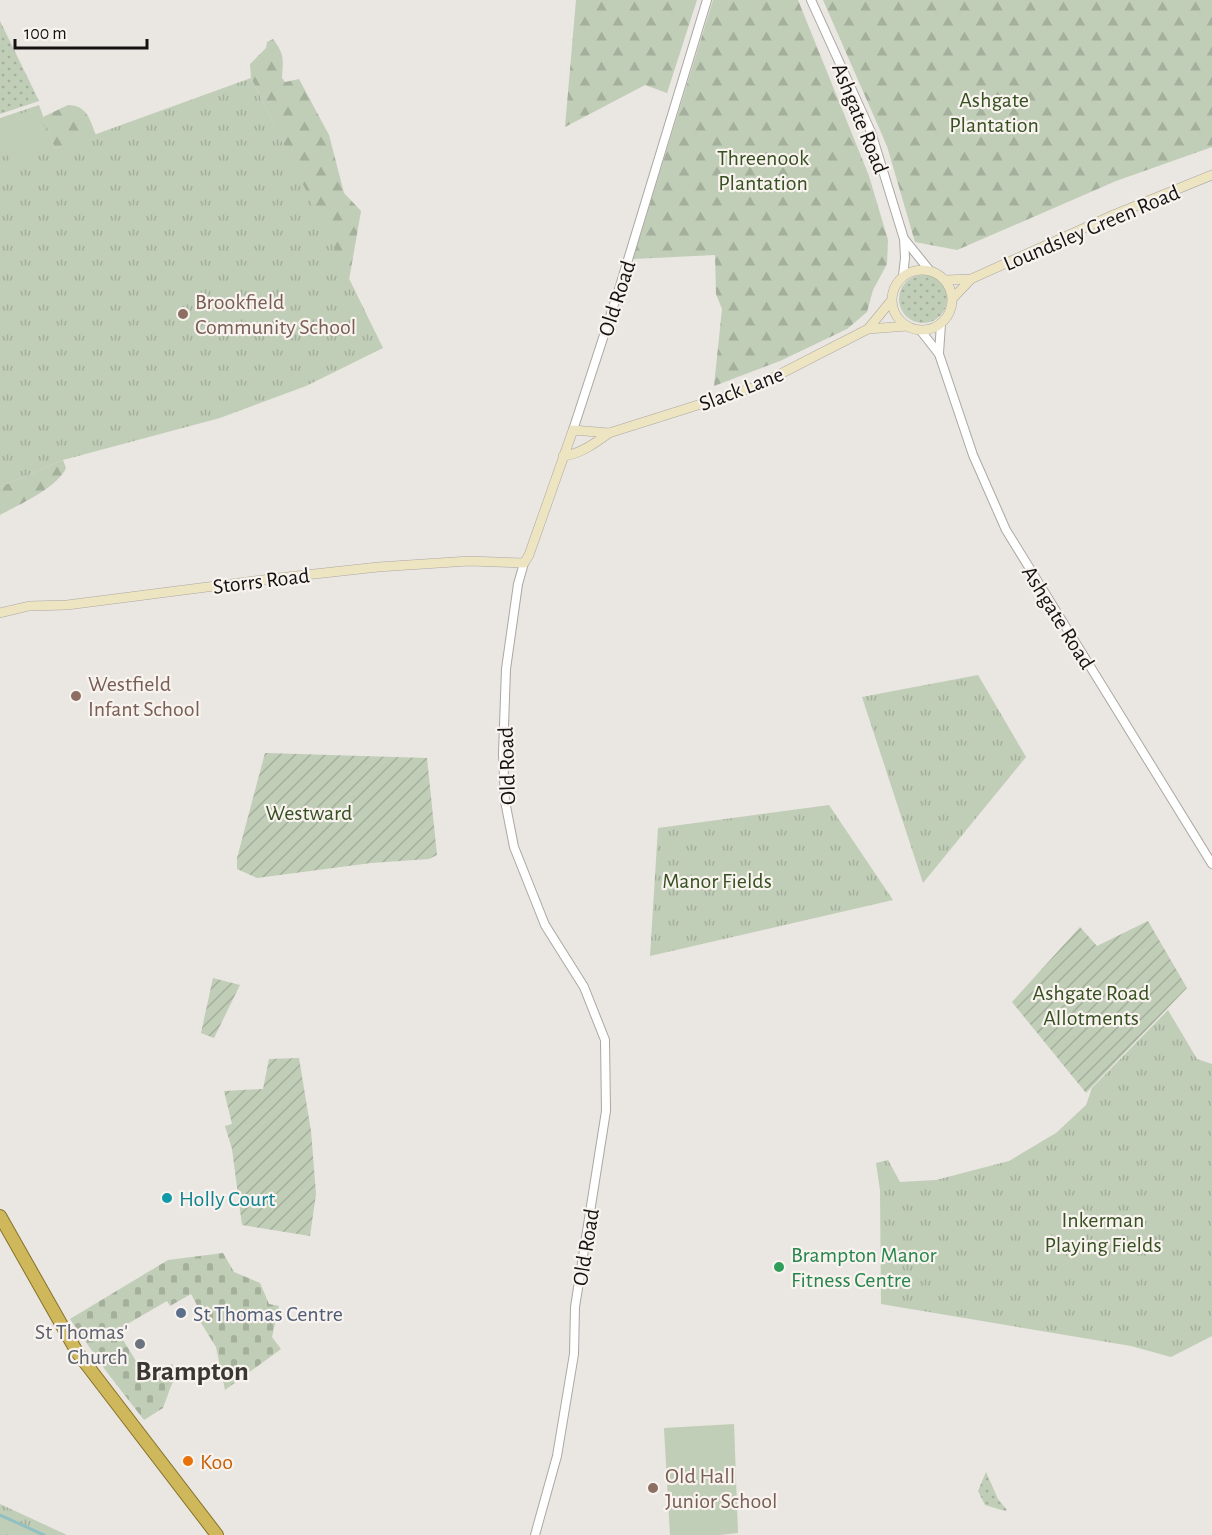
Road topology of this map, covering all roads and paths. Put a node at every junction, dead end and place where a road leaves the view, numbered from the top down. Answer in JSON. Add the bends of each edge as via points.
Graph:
{"nodes":[{"id":1,"x":707,"y":0,"type":"edge"},
{"id":2,"x":811,"y":0,"type":"edge"},
{"id":3,"x":1212,"y":176,"type":"edge"},
{"id":4,"x":904,"y":239,"type":"junction"},
{"id":5,"x":930,"y":271,"type":"junction"},
{"id":6,"x":903,"y":276,"type":"junction"},
{"id":7,"x":971,"y":279,"type":"junction"},
{"id":8,"x":945,"y":280,"type":"junction"},
{"id":9,"x":952,"y":297,"type":"junction"},
{"id":10,"x":891,"y":302,"type":"junction"},
{"id":11,"x":941,"y":324,"type":"junction"},
{"id":12,"x":907,"y":326,"type":"junction"},
{"id":13,"x":868,"y":329,"type":"junction"},
{"id":14,"x":921,"y":331,"type":"junction"},
{"id":15,"x":939,"y":354,"type":"junction"},
{"id":16,"x":573,"y":430,"type":"junction"},
{"id":17,"x":609,"y":433,"type":"junction"},
{"id":18,"x":563,"y":456,"type":"junction"},
{"id":19,"x":524,"y":563,"type":"junction"},
{"id":20,"x":0,"y":613,"type":"edge"},
{"id":21,"x":1212,"y":864,"type":"edge"},
{"id":22,"x":0,"y":1216,"type":"edge"},
{"id":23,"x":217,"y":1535,"type":"edge"},
{"id":24,"x":535,"y":1535,"type":"edge"}],
"edges":[{"from":1,"to":16,"type":"street","name":"Old Road"},
{"from":2,"to":4,"type":"street","name":"Ashgate Road","via":[[871,132]]},
{"from":3,"to":7,"type":"main road","name":"Loundsley Green Road"},
{"from":4,"to":5,"type":"street","name":"Ashgate Road"},
{"from":4,"to":6,"type":"street","name":"Ashgate Road"},
{"from":5,"to":6,"type":"main road","via":[[921,269]]},
{"from":5,"to":8,"type":"main road"},
{"from":6,"to":10,"type":"main road","via":[[894,287]]},
{"from":7,"to":8,"type":"main road","name":"Loundsley Green Road"},
{"from":7,"to":9,"type":"main road","name":"Loundsley Green Road"},
{"from":8,"to":9,"type":"main road"},
{"from":9,"to":11,"type":"main road","via":[[950,312]]},
{"from":10,"to":12,"type":"main road","via":[[896,316]]},
{"from":10,"to":13,"type":"main road","name":"Slack Lane"},
{"from":11,"to":14,"type":"main road"},
{"from":11,"to":15,"type":"street","name":"Ashgate Road"},
{"from":12,"to":13,"type":"main road","name":"Slack Lane"},
{"from":12,"to":14,"type":"main road"},
{"from":13,"to":17,"type":"main road","name":"Slack Lane","via":[[755,387]]},
{"from":14,"to":15,"type":"street","name":"Ashgate Road"},
{"from":15,"to":21,"type":"street","name":"Ashgate Road","via":[[973,455],[1006,530]]},
{"from":16,"to":17,"type":"main road","name":"Slack Lane"},
{"from":16,"to":18,"type":"main road","name":"Old Road"},
{"from":17,"to":18,"type":"main road","name":"Slack Lane","via":[[570,456]]},
{"from":18,"to":19,"type":"main road","name":"Old Road"},
{"from":19,"to":20,"type":"main road","name":"Storrs Road","via":[[469,561],[378,567],[67,606],[29,606]]},
{"from":19,"to":24,"type":"street","name":"Old Road","via":[[506,669],[505,801],[514,847],[545,925],[584,987],[605,1040],[606,1110],[575,1307],[573,1354],[559,1445]]},
{"from":22,"to":23,"type":"highway","via":[[77,1352]]}]}
